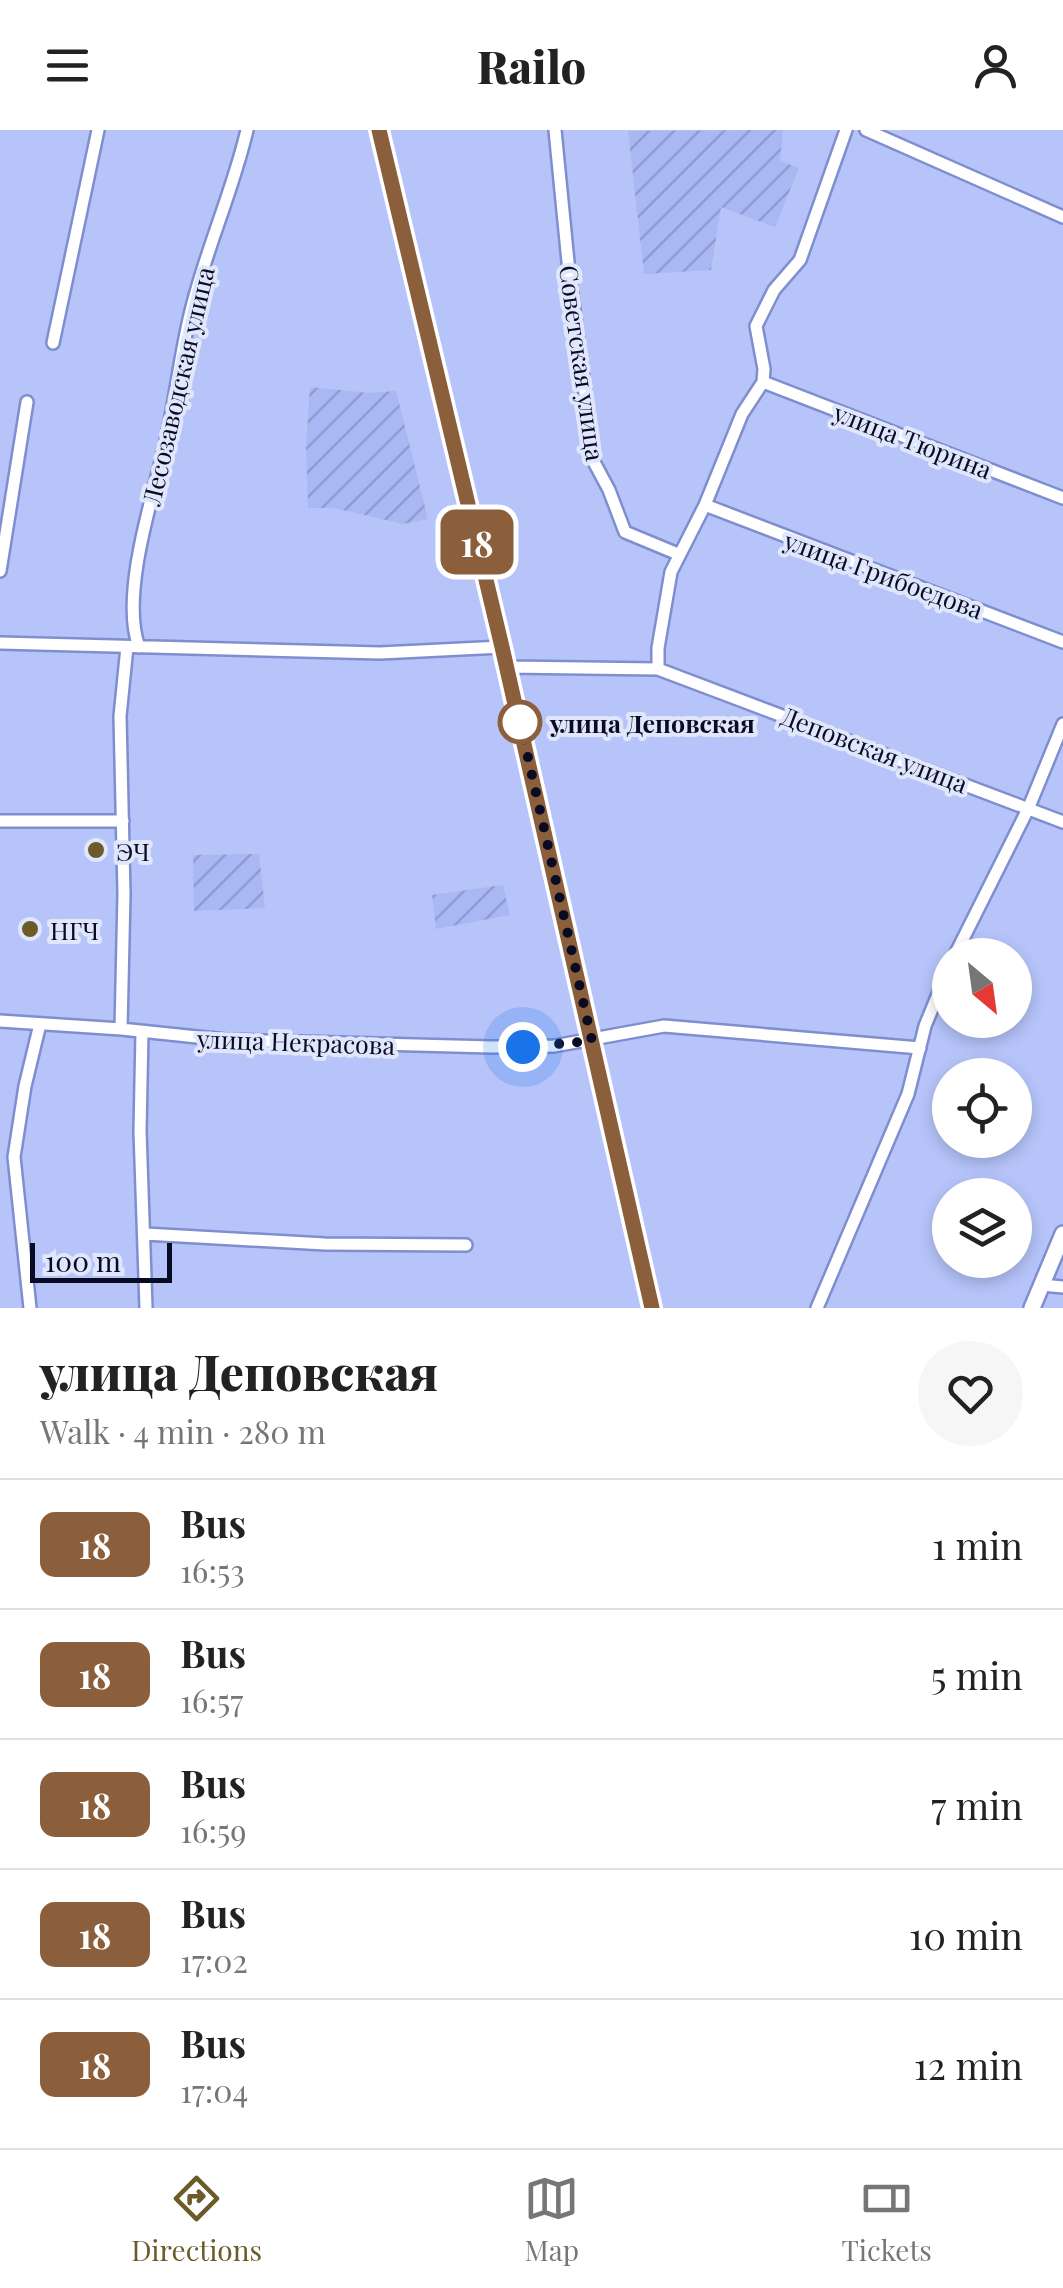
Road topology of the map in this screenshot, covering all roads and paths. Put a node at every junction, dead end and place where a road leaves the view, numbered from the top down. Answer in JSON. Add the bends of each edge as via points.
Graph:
{"nodes":[{"id":1,"x":98,"y":130,"type":"edge"},
{"id":2,"x":247,"y":130,"type":"edge"},
{"id":3,"x":379,"y":130,"type":"edge"},
{"id":4,"x":555,"y":130,"type":"edge"},
{"id":5,"x":846,"y":130,"type":"edge"},
{"id":6,"x":866,"y":130,"type":"edge"},
{"id":7,"x":882,"y":133,"type":"edge"},
{"id":8,"x":1063,"y":218,"type":"edge"},
{"id":9,"x":53,"y":342,"type":"dead end"},
{"id":10,"x":763,"y":382,"type":"junction"},
{"id":11,"x":27,"y":402,"type":"dead end"},
{"id":12,"x":1063,"y":498,"type":"edge"},
{"id":13,"x":705,"y":504,"type":"junction"},
{"id":14,"x":678,"y":554,"type":"junction"},
{"id":15,"x":0,"y":571,"type":"edge"},
{"id":16,"x":1063,"y":642,"type":"edge"},
{"id":17,"x":0,"y":643,"type":"edge"},
{"id":18,"x":133,"y":647,"type":"junction"},
{"id":19,"x":502,"y":647,"type":"junction"},
{"id":20,"x":507,"y":666,"type":"junction"},
{"id":21,"x":658,"y":669,"type":"junction"},
{"id":22,"x":1063,"y":724,"type":"edge"},
{"id":23,"x":1029,"y":808,"type":"junction"},
{"id":24,"x":0,"y":821,"type":"edge"},
{"id":25,"x":123,"y":821,"type":"junction"},
{"id":26,"x":1063,"y":822,"type":"edge"},
{"id":27,"x":963,"y":938,"type":"edge"},
{"id":28,"x":932,"y":1006,"type":"edge"},
{"id":29,"x":0,"y":1021,"type":"edge"},
{"id":30,"x":40,"y":1024,"type":"junction"},
{"id":31,"x":121,"y":1029,"type":"junction"},
{"id":32,"x":142,"y":1032,"type":"junction"},
{"id":33,"x":592,"y":1041,"type":"junction"},
{"id":34,"x":920,"y":1048,"type":"junction"},
{"id":35,"x":145,"y":1234,"type":"junction"},
{"id":36,"x":1063,"y":1234,"type":"edge"},
{"id":37,"x":466,"y":1245,"type":"dead end"},
{"id":38,"x":1042,"y":1285,"type":"junction"},
{"id":39,"x":1063,"y":1287,"type":"edge"},
{"id":40,"x":30,"y":1308,"type":"edge"},
{"id":41,"x":146,"y":1308,"type":"edge"},
{"id":42,"x":652,"y":1308,"type":"edge"},
{"id":43,"x":818,"y":1308,"type":"edge"},
{"id":44,"x":1032,"y":1308,"type":"edge"}],
"edges":[{"from":1,"to":9,"type":"street"},
{"from":2,"to":18,"type":"street","name":"Лесозаводская улица","via":[[192,302],[151,497]]},
{"from":3,"to":19,"type":"street"},
{"from":4,"to":14,"type":"street","name":"Советская улица","via":[[594,462],[624,532]]},
{"from":5,"to":10,"type":"street","via":[[800,260],[756,326]]},
{"from":6,"to":7,"type":"street"},
{"from":7,"to":8,"type":"street"},
{"from":10,"to":12,"type":"street","name":"улица Тюрина"},
{"from":10,"to":13,"type":"street","via":[[742,414]]},
{"from":11,"to":15,"type":"street"},
{"from":13,"to":14,"type":"street"},
{"from":13,"to":16,"type":"street","name":"улица Грибоедова"},
{"from":14,"to":21,"type":"street"},
{"from":17,"to":18,"type":"street"},
{"from":18,"to":19,"type":"street","via":[[380,653]]},
{"from":18,"to":25,"type":"street","name":"Лесозаводская улица","via":[[120,716]]},
{"from":19,"to":20,"type":"street"},
{"from":20,"to":21,"type":"street","name":"Деповская улица"},
{"from":20,"to":33,"type":"street"},
{"from":21,"to":23,"type":"street","name":"Деповская улица"},
{"from":22,"to":23,"type":"street"},
{"from":23,"to":26,"type":"street","name":"Деповская улица"},
{"from":23,"to":27,"type":"street"},
{"from":24,"to":25,"type":"street"},
{"from":25,"to":31,"type":"street","name":"Лесозаводская улица"},
{"from":28,"to":34,"type":"street"},
{"from":29,"to":30,"type":"street","name":"улица Некрасова"},
{"from":30,"to":31,"type":"street","name":"улица Некрасова"},
{"from":30,"to":40,"type":"street","via":[[14,1158]]},
{"from":31,"to":32,"type":"street","name":"улица Некрасова"},
{"from":32,"to":33,"type":"street","name":"улица Некрасова","via":[[457,1047]]},
{"from":32,"to":35,"type":"street"},
{"from":33,"to":34,"type":"street","name":"улица Некрасова","via":[[664,1026]]},
{"from":33,"to":42,"type":"street"},
{"from":34,"to":43,"type":"street","via":[[908,1094]]},
{"from":35,"to":37,"type":"street"},
{"from":35,"to":41,"type":"street"},
{"from":36,"to":38,"type":"main road"},
{"from":38,"to":39,"type":"street"},
{"from":38,"to":44,"type":"main road"}]}
